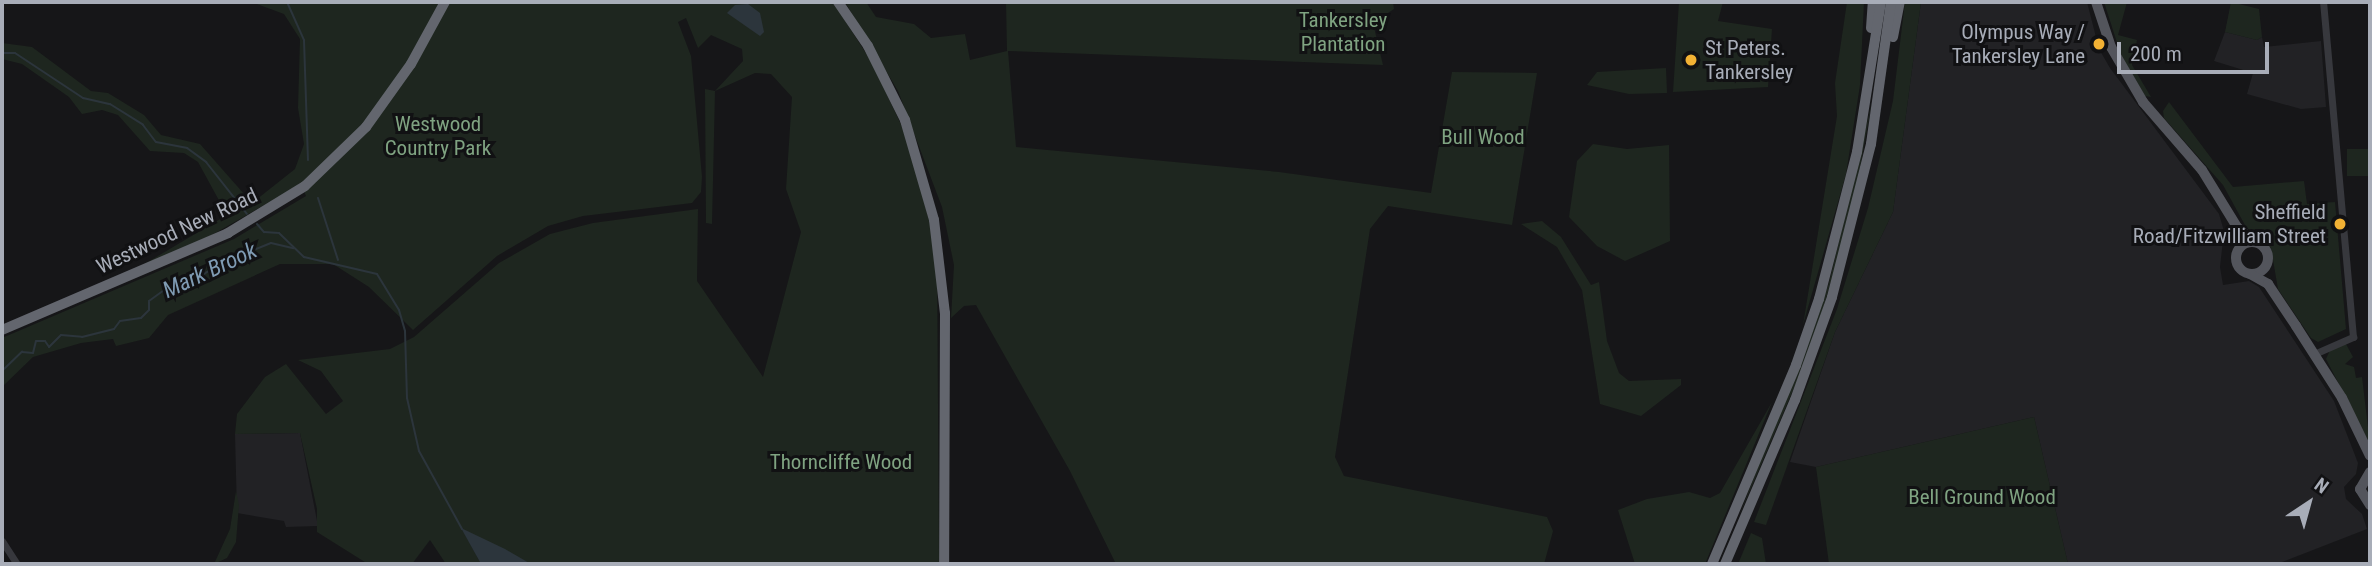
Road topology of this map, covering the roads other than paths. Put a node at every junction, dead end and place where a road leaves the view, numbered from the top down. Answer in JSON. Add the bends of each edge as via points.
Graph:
{"nodes":[{"id":1,"x":445,"y":2,"type":"edge"},
{"id":2,"x":838,"y":2,"type":"edge"},
{"id":3,"x":1872,"y":2,"type":"edge"},
{"id":4,"x":1881,"y":2,"type":"edge"},
{"id":5,"x":1891,"y":2,"type":"edge"},
{"id":6,"x":1900,"y":2,"type":"edge"},
{"id":7,"x":2096,"y":2,"type":"edge"},
{"id":8,"x":2323,"y":2,"type":"edge"},
{"id":9,"x":1886,"y":62,"type":"junction"},
{"id":10,"x":1873,"y":66,"type":"junction"},
{"id":11,"x":2237,"y":227,"type":"junction"},
{"id":12,"x":2254,"y":242,"type":"junction"},
{"id":13,"x":2236,"y":251,"type":"junction"},
{"id":14,"x":2267,"y":263,"type":"junction"},
{"id":15,"x":2250,"y":274,"type":"junction"},
{"id":16,"x":2268,"y":284,"type":"junction"},
{"id":17,"x":2,"y":330,"type":"edge"},
{"id":18,"x":2314,"y":354,"type":"junction"},
{"id":19,"x":2364,"y":446,"type":"junction"},
{"id":20,"x":2370,"y":456,"type":"edge"},
{"id":21,"x":2367,"y":475,"type":"edge"},
{"id":22,"x":2370,"y":505,"type":"edge"},
{"id":23,"x":1733,"y":528,"type":"junction"},
{"id":24,"x":2,"y":541,"type":"edge"},
{"id":25,"x":18,"y":564,"type":"edge"},
{"id":26,"x":944,"y":564,"type":"edge"},
{"id":27,"x":1712,"y":564,"type":"edge"},
{"id":28,"x":1725,"y":564,"type":"edge"}],
"edges":[{"from":1,"to":17,"type":"highway","name":"Westwood New Road","via":[[411,64],[373,118],[344,152],[304,186],[218,238]]},
{"from":2,"to":26,"type":"highway","via":[[868,46],[905,120],[934,220],[945,313]]},
{"from":3,"to":10,"type":"highway"},
{"from":4,"to":10,"type":"highway"},
{"from":5,"to":9,"type":"highway"},
{"from":6,"to":9,"type":"highway"},
{"from":7,"to":11,"type":"main road","via":[[2126,75],[2202,170]]},
{"from":8,"to":18,"type":"street","via":[[2353,337]]},
{"from":9,"to":23,"type":"highway","via":[[1861,190],[1832,297],[1746,515]]},
{"from":10,"to":23,"type":"highway","via":[[1857,152],[1819,299],[1734,510]]},
{"from":11,"to":12,"type":"main road"},
{"from":11,"to":13,"type":"main road"},
{"from":12,"to":13,"type":"main road"},
{"from":12,"to":14,"type":"main road","via":[[2264,247]]},
{"from":13,"to":15,"type":"main road","via":[[2237,266]]},
{"from":14,"to":15,"type":"main road","via":[[2260,272]]},
{"from":14,"to":16,"type":"main road"},
{"from":15,"to":16,"type":"main road"},
{"from":16,"to":18,"type":"main road"},
{"from":18,"to":19,"type":"main road","via":[[2342,398]]},
{"from":19,"to":20,"type":"main road"},
{"from":19,"to":21,"type":"main road"},
{"from":21,"to":22,"type":"main road","via":[[2361,495]]},
{"from":23,"to":27,"type":"highway"},
{"from":23,"to":28,"type":"highway"},
{"from":24,"to":25,"type":"street"}]}
